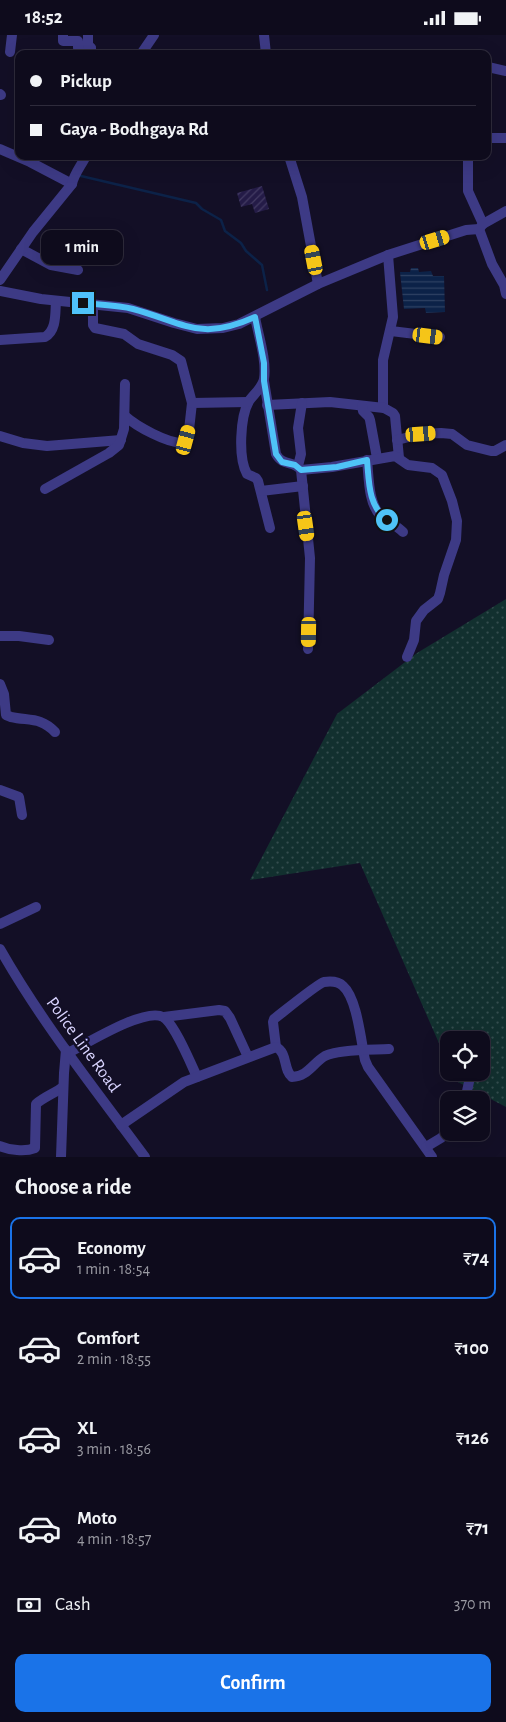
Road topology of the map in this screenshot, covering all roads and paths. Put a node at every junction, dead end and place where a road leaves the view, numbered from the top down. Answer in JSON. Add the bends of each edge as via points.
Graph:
{"nodes":[{"id":1,"x":12,"y":35,"type":"edge"},
{"id":2,"x":88,"y":35,"type":"edge"},
{"id":3,"x":154,"y":35,"type":"edge"},
{"id":4,"x":264,"y":35,"type":"edge"},
{"id":5,"x":63,"y":42,"type":"edge"},
{"id":6,"x":87,"y":50,"type":"edge"},
{"id":7,"x":90,"y":50,"type":"edge"},
{"id":8,"x":144,"y":50,"type":"edge"},
{"id":9,"x":266,"y":50,"type":"edge"},
{"id":10,"x":10,"y":52,"type":"dead end"},
{"id":11,"x":491,"y":68,"type":"edge"},
{"id":12,"x":506,"y":71,"type":"edge"},
{"id":13,"x":491,"y":138,"type":"edge"},
{"id":14,"x":506,"y":138,"type":"edge"},
{"id":15,"x":0,"y":149,"type":"edge"},
{"id":16,"x":15,"y":155,"type":"edge"},
{"id":17,"x":28,"y":160,"type":"edge"},
{"id":18,"x":84,"y":160,"type":"edge"},
{"id":19,"x":290,"y":160,"type":"edge"},
{"id":20,"x":468,"y":160,"type":"edge"},
{"id":21,"x":72,"y":184,"type":"junction"},
{"id":22,"x":505,"y":214,"type":"edge"},
{"id":23,"x":481,"y":226,"type":"junction"},
{"id":24,"x":21,"y":249,"type":"junction"},
{"id":25,"x":388,"y":255,"type":"junction"},
{"id":26,"x":78,"y":270,"type":"dead end"},
{"id":27,"x":0,"y":280,"type":"edge"},
{"id":28,"x":318,"y":284,"type":"junction"},
{"id":29,"x":0,"y":291,"type":"edge"},
{"id":30,"x":506,"y":294,"type":"edge"},
{"id":31,"x":56,"y":301,"type":"junction"},
{"id":32,"x":93,"y":304,"type":"junction"},
{"id":33,"x":255,"y":317,"type":"junction"},
{"id":34,"x":391,"y":331,"type":"junction"},
{"id":35,"x":440,"y":337,"type":"dead end"},
{"id":36,"x":0,"y":340,"type":"edge"},
{"id":37,"x":264,"y":381,"type":"junction"},
{"id":38,"x":126,"y":384,"type":"dead end"},
{"id":39,"x":248,"y":402,"type":"junction"},
{"id":40,"x":192,"y":403,"type":"junction"},
{"id":41,"x":302,"y":403,"type":"junction"},
{"id":42,"x":267,"y":405,"type":"junction"},
{"id":43,"x":362,"y":406,"type":"junction"},
{"id":44,"x":384,"y":408,"type":"junction"},
{"id":45,"x":125,"y":416,"type":"junction"},
{"id":46,"x":0,"y":436,"type":"edge"},
{"id":47,"x":121,"y":440,"type":"junction"},
{"id":48,"x":397,"y":440,"type":"junction"},
{"id":49,"x":506,"y":445,"type":"edge"},
{"id":50,"x":399,"y":458,"type":"junction"},
{"id":51,"x":372,"y":459,"type":"junction"},
{"id":52,"x":300,"y":468,"type":"junction"},
{"id":53,"x":303,"y":486,"type":"junction"},
{"id":54,"x":45,"y":489,"type":"dead end"},
{"id":55,"x":261,"y":491,"type":"junction"},
{"id":56,"x":270,"y":528,"type":"dead end"},
{"id":57,"x":403,"y":532,"type":"dead end"},
{"id":58,"x":0,"y":636,"type":"edge"},
{"id":59,"x":49,"y":641,"type":"dead end"},
{"id":60,"x":308,"y":649,"type":"dead end"},
{"id":61,"x":407,"y":657,"type":"dead end"},
{"id":62,"x":0,"y":684,"type":"edge"},
{"id":63,"x":55,"y":732,"type":"dead end"},
{"id":64,"x":0,"y":790,"type":"edge"},
{"id":65,"x":22,"y":815,"type":"dead end"},
{"id":66,"x":36,"y":907,"type":"dead end"},
{"id":67,"x":0,"y":924,"type":"edge"},
{"id":68,"x":0,"y":949,"type":"edge"},
{"id":69,"x":164,"y":1017,"type":"junction"},
{"id":70,"x":276,"y":1047,"type":"junction"},
{"id":71,"x":389,"y":1049,"type":"dead end"},
{"id":72,"x":364,"y":1051,"type":"junction"},
{"id":73,"x":67,"y":1052,"type":"junction"},
{"id":74,"x":248,"y":1057,"type":"junction"},
{"id":75,"x":197,"y":1077,"type":"junction"},
{"id":76,"x":63,"y":1087,"type":"junction"},
{"id":77,"x":121,"y":1125,"type":"junction"},
{"id":78,"x":440,"y":1139,"type":"edge"},
{"id":79,"x":0,"y":1146,"type":"edge"},
{"id":80,"x":426,"y":1147,"type":"junction"},
{"id":81,"x":61,"y":1157,"type":"edge"},
{"id":82,"x":145,"y":1157,"type":"edge"},
{"id":83,"x":432,"y":1157,"type":"edge"}],
"edges":[{"from":1,"to":10,"type":"street"},
{"from":2,"to":7,"type":"street"},
{"from":3,"to":8,"type":"street"},
{"from":4,"to":9,"type":"street"},
{"from":5,"to":6,"type":"street","via":[[78,41],[78,48]]},
{"from":11,"to":12,"type":"street"},
{"from":13,"to":14,"type":"street"},
{"from":15,"to":16,"type":"street"},
{"from":17,"to":21,"type":"street"},
{"from":18,"to":21,"type":"street"},
{"from":19,"to":28,"type":"street","via":[[302,197]]},
{"from":20,"to":23,"type":"street","via":[[468,191]]},
{"from":21,"to":24,"type":"street"},
{"from":22,"to":23,"type":"street"},
{"from":23,"to":25,"type":"street"},
{"from":23,"to":30,"type":"street","via":[[492,264]]},
{"from":24,"to":26,"type":"street","via":[[51,265]]},
{"from":24,"to":27,"type":"street"},
{"from":25,"to":28,"type":"street"},
{"from":25,"to":34,"type":"street","via":[[393,317]]},
{"from":28,"to":33,"type":"street"},
{"from":29,"to":31,"type":"street"},
{"from":31,"to":32,"type":"street"},
{"from":31,"to":36,"type":"street","via":[[51,334]]},
{"from":32,"to":33,"type":"street","via":[[128,308],[205,329],[232,326]]},
{"from":32,"to":40,"type":"street","via":[[95,328],[124,334],[138,344],[181,361]]},
{"from":33,"to":37,"type":"street","via":[[264,363]]},
{"from":34,"to":35,"type":"street"},
{"from":34,"to":44,"type":"street","via":[[383,360]]},
{"from":37,"to":39,"type":"street"},
{"from":37,"to":42,"type":"street"},
{"from":38,"to":45,"type":"street"},
{"from":39,"to":40,"type":"street"},
{"from":39,"to":55,"type":"street","via":[[243,422],[241,459],[247,474],[256,478]]},
{"from":40,"to":45,"type":"street","via":[[184,443],[150,432]]},
{"from":41,"to":42,"type":"street"},
{"from":41,"to":43,"type":"street"},
{"from":41,"to":52,"type":"street","via":[[298,428]]},
{"from":42,"to":52,"type":"street","via":[[276,454],[282,462]]},
{"from":43,"to":44,"type":"street"},
{"from":43,"to":51,"type":"street","via":[[370,420]]},
{"from":44,"to":48,"type":"street","via":[[395,416]]},
{"from":45,"to":47,"type":"street"},
{"from":46,"to":47,"type":"street","via":[[47,446]]},
{"from":47,"to":54,"type":"street","via":[[115,449]]},
{"from":48,"to":49,"type":"street","via":[[441,433],[452,434],[466,445],[491,451]]},
{"from":48,"to":50,"type":"street"},
{"from":50,"to":51,"type":"street"},
{"from":50,"to":61,"type":"street","via":[[408,465],[432,468],[442,475],[457,521],[456,540],[438,599],[416,621],[414,640]]},
{"from":51,"to":52,"type":"street","via":[[337,467]]},
{"from":51,"to":57,"type":"street","via":[[370,490],[376,509]]},
{"from":52,"to":53,"type":"street"},
{"from":53,"to":55,"type":"street"},
{"from":53,"to":60,"type":"street","via":[[310,558]]},
{"from":55,"to":56,"type":"street"},
{"from":58,"to":59,"type":"street"},
{"from":62,"to":63,"type":"street","via":[[6,715],[46,723]]},
{"from":64,"to":65,"type":"street","via":[[19,797]]},
{"from":66,"to":67,"type":"street"},
{"from":68,"to":73,"type":"street","name":"Police Line Road","via":[[21,986]]},
{"from":69,"to":73,"type":"street","via":[[146,1016],[132,1020]]},
{"from":69,"to":74,"type":"street","via":[[225,1011]]},
{"from":69,"to":75,"type":"street","via":[[171,1024]]},
{"from":70,"to":72,"type":"street","via":[[282,1052],[292,1077],[305,1074],[325,1056]]},
{"from":70,"to":72,"type":"street","via":[[274,1019],[319,985],[337,982],[350,996]]},
{"from":70,"to":74,"type":"street"},
{"from":71,"to":72,"type":"street"},
{"from":72,"to":80,"type":"street","via":[[373,1075]]},
{"from":73,"to":76,"type":"street"},
{"from":73,"to":77,"type":"street","name":"Police Line Road"},
{"from":74,"to":75,"type":"street"},
{"from":75,"to":77,"type":"street","via":[[175,1087]]},
{"from":76,"to":79,"type":"street","via":[[36,1104],[34,1149],[27,1151]]},
{"from":76,"to":81,"type":"street"},
{"from":77,"to":82,"type":"street","name":"Police Line Road"},
{"from":78,"to":80,"type":"street"},
{"from":80,"to":83,"type":"street"}]}
